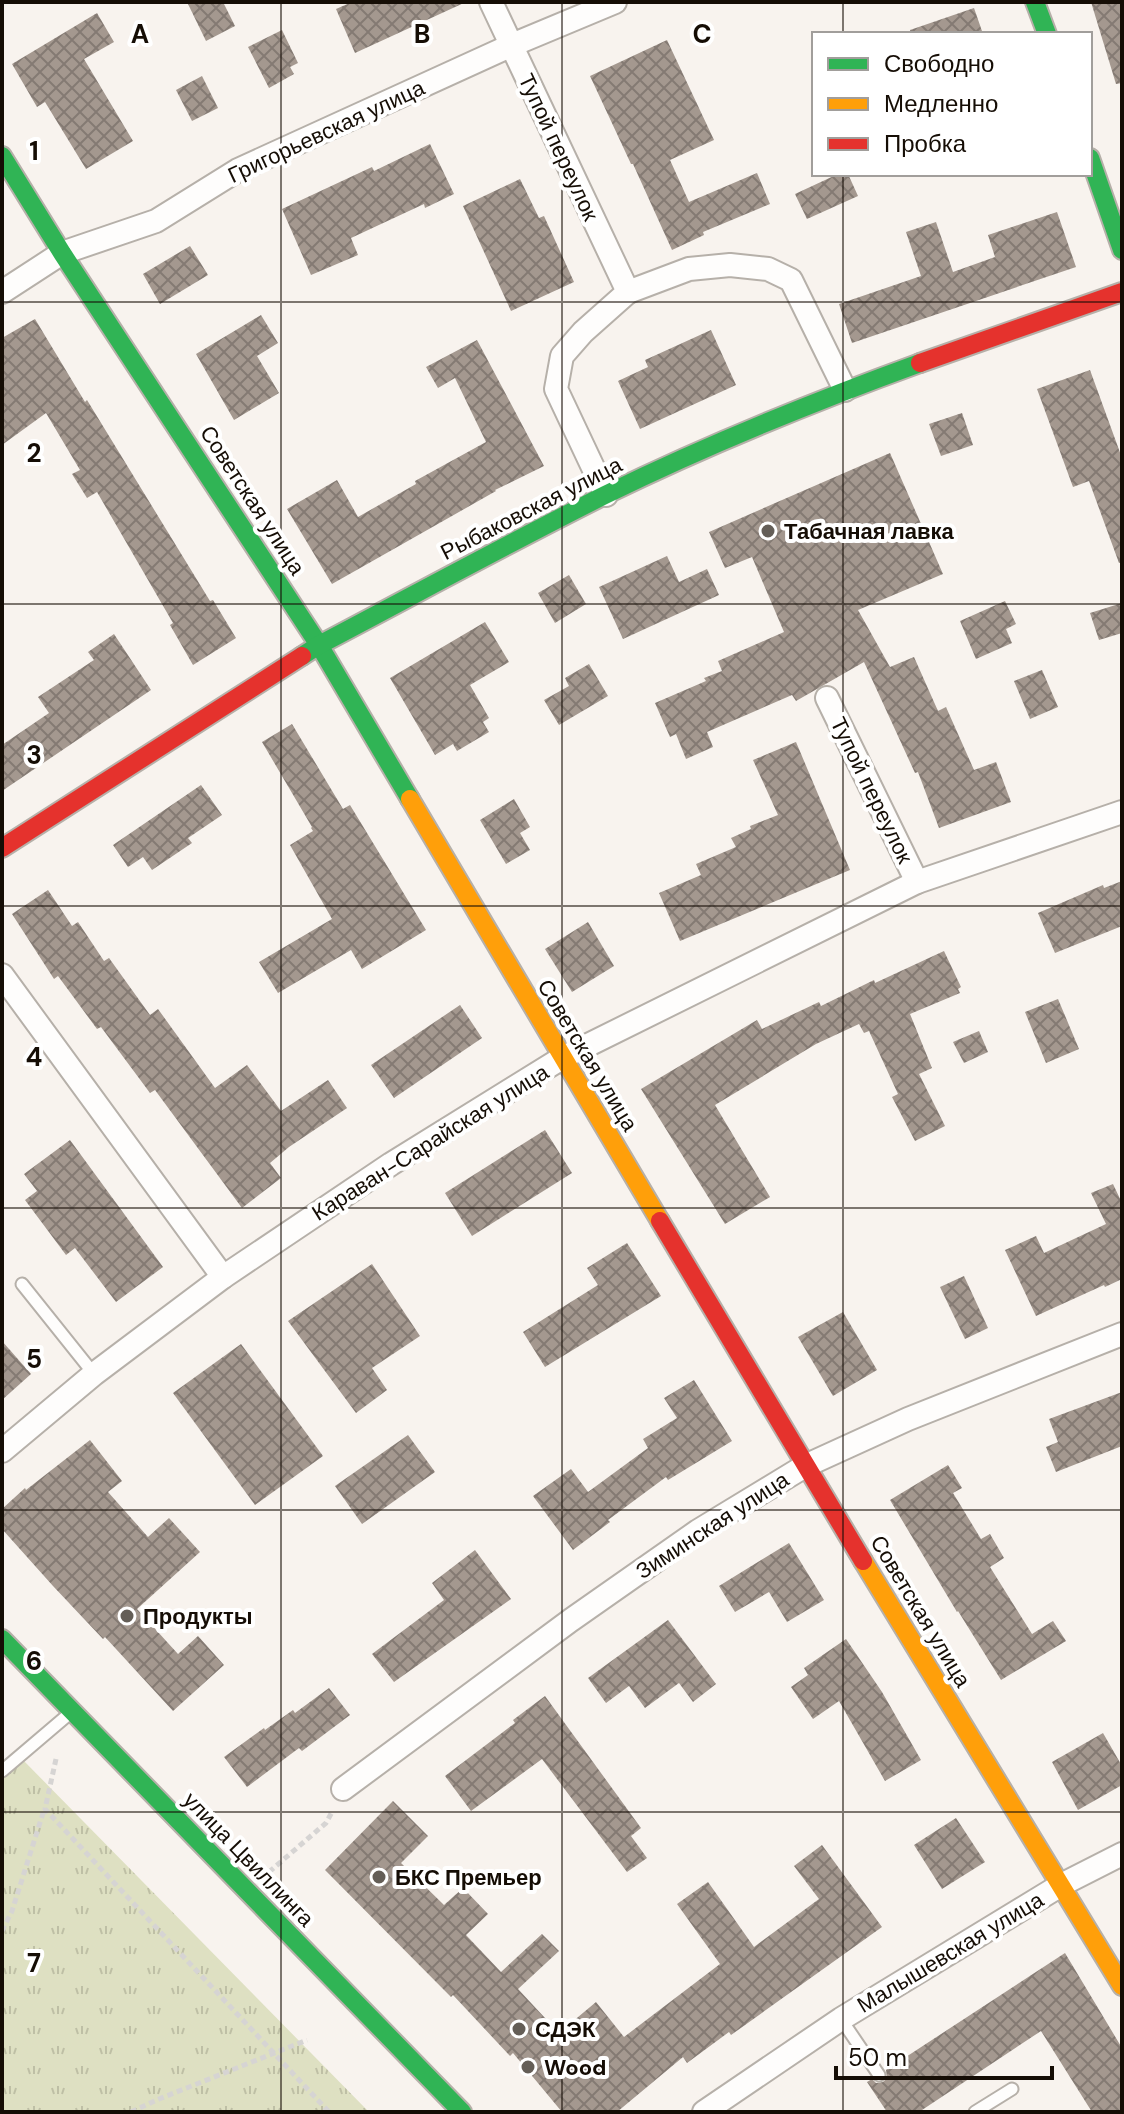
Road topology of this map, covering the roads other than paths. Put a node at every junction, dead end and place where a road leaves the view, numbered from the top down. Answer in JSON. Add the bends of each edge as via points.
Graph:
{"nodes":[{"id":1,"x":491,"y":2,"type":"edge"},
{"id":2,"x":615,"y":2,"type":"edge"},
{"id":3,"x":1035,"y":2,"type":"edge"},
{"id":4,"x":1046,"y":32,"type":"edge"},
{"id":5,"x":512,"y":45,"type":"junction"},
{"id":6,"x":2,"y":156,"type":"edge"},
{"id":7,"x":1092,"y":164,"type":"edge"},
{"id":8,"x":1122,"y":250,"type":"edge"},
{"id":9,"x":62,"y":253,"type":"junction"},
{"id":10,"x":2,"y":292,"type":"edge"},
{"id":11,"x":628,"y":292,"type":"junction"},
{"id":12,"x":1122,"y":292,"type":"edge"},
{"id":13,"x":845,"y":390,"type":"junction"},
{"id":14,"x":606,"y":495,"type":"junction"},
{"id":15,"x":319,"y":645,"type":"junction"},
{"id":16,"x":827,"y":698,"type":"dead end"},
{"id":17,"x":1122,"y":812,"type":"edge"},
{"id":18,"x":2,"y":848,"type":"edge"},
{"id":19,"x":917,"y":882,"type":"junction"},
{"id":20,"x":2,"y":975,"type":"edge"},
{"id":21,"x":562,"y":1058,"type":"junction"},
{"id":22,"x":223,"y":1277,"type":"junction"},
{"id":23,"x":22,"y":1284,"type":"dead end"},
{"id":24,"x":1122,"y":1334,"type":"edge"},
{"id":25,"x":94,"y":1374,"type":"junction"},
{"id":26,"x":2,"y":1451,"type":"edge"},
{"id":27,"x":805,"y":1466,"type":"junction"},
{"id":28,"x":2,"y":1639,"type":"edge"},
{"id":29,"x":73,"y":1711,"type":"junction"},
{"id":30,"x":2,"y":1771,"type":"edge"},
{"id":31,"x":343,"y":1789,"type":"road end"},
{"id":32,"x":1122,"y":1854,"type":"edge"},
{"id":33,"x":1061,"y":1885,"type":"junction"},
{"id":34,"x":1122,"y":1986,"type":"edge"},
{"id":35,"x":841,"y":2019,"type":"junction"},
{"id":36,"x":879,"y":2075,"type":"dead end"},
{"id":37,"x":1012,"y":2089,"type":"dead end"},
{"id":38,"x":462,"y":2112,"type":"edge"},
{"id":39,"x":704,"y":2112,"type":"edge"},
{"id":40,"x":975,"y":2112,"type":"edge"}],
"edges":[{"from":1,"to":5,"type":"street","name":"Тупой переулок"},
{"from":2,"to":5,"type":"street","name":"Григорьевская улица"},
{"from":3,"to":4,"type":"street"},
{"from":5,"to":9,"type":"street","name":"Григорьевская улица","via":[[238,170],[156,221]]},
{"from":5,"to":11,"type":"street","name":"Тупой переулок"},
{"from":6,"to":9,"type":"street","name":"Советская улица"},
{"from":7,"to":8,"type":"street"},
{"from":9,"to":10,"type":"street","name":"Григорьевская улица"},
{"from":9,"to":15,"type":"street","name":"Советская улица"},
{"from":11,"to":13,"type":"street","via":[[689,269],[768,269],[791,280]]},
{"from":11,"to":14,"type":"street","via":[[562,356],[556,389]]},
{"from":12,"to":13,"type":"street","name":"Рыбаковская улица"},
{"from":13,"to":14,"type":"street","name":"Рыбаковская улица"},
{"from":14,"to":15,"type":"street","name":"Рыбаковская улица"},
{"from":15,"to":18,"type":"street","name":"Рыбаковская улица"},
{"from":15,"to":21,"type":"street","name":"Советская улица"},
{"from":16,"to":19,"type":"street","name":"Тупой переулок"},
{"from":17,"to":19,"type":"street","name":"Караван-Сарайская улица"},
{"from":19,"to":21,"type":"street","name":"Караван-Сарайская улица"},
{"from":20,"to":22,"type":"street"},
{"from":21,"to":22,"type":"street","name":"Караван-Сарайская улица"},
{"from":21,"to":27,"type":"street","name":"Советская улица"},
{"from":22,"to":25,"type":"street","name":"Караван-Сарайская улица"},
{"from":23,"to":25,"type":"lane"},
{"from":24,"to":27,"type":"street","name":"Зиминская улица"},
{"from":25,"to":26,"type":"street","name":"Караван-Сарайская улица"},
{"from":27,"to":31,"type":"street","name":"Зиминская улица","via":[[660,1557]]},
{"from":27,"to":33,"type":"street","name":"Советская улица"},
{"from":28,"to":29,"type":"street","name":"улица Цвиллинга"},
{"from":29,"to":30,"type":"lane"},
{"from":29,"to":38,"type":"street","name":"улица Цвиллинга"},
{"from":32,"to":33,"type":"street","name":"Малышевская улица"},
{"from":33,"to":34,"type":"street","name":"Советская улица"},
{"from":33,"to":35,"type":"street","name":"Малышевская улица"},
{"from":35,"to":36,"type":"lane"},
{"from":35,"to":39,"type":"street","name":"Малышевская улица"},
{"from":37,"to":40,"type":"lane"}]}
